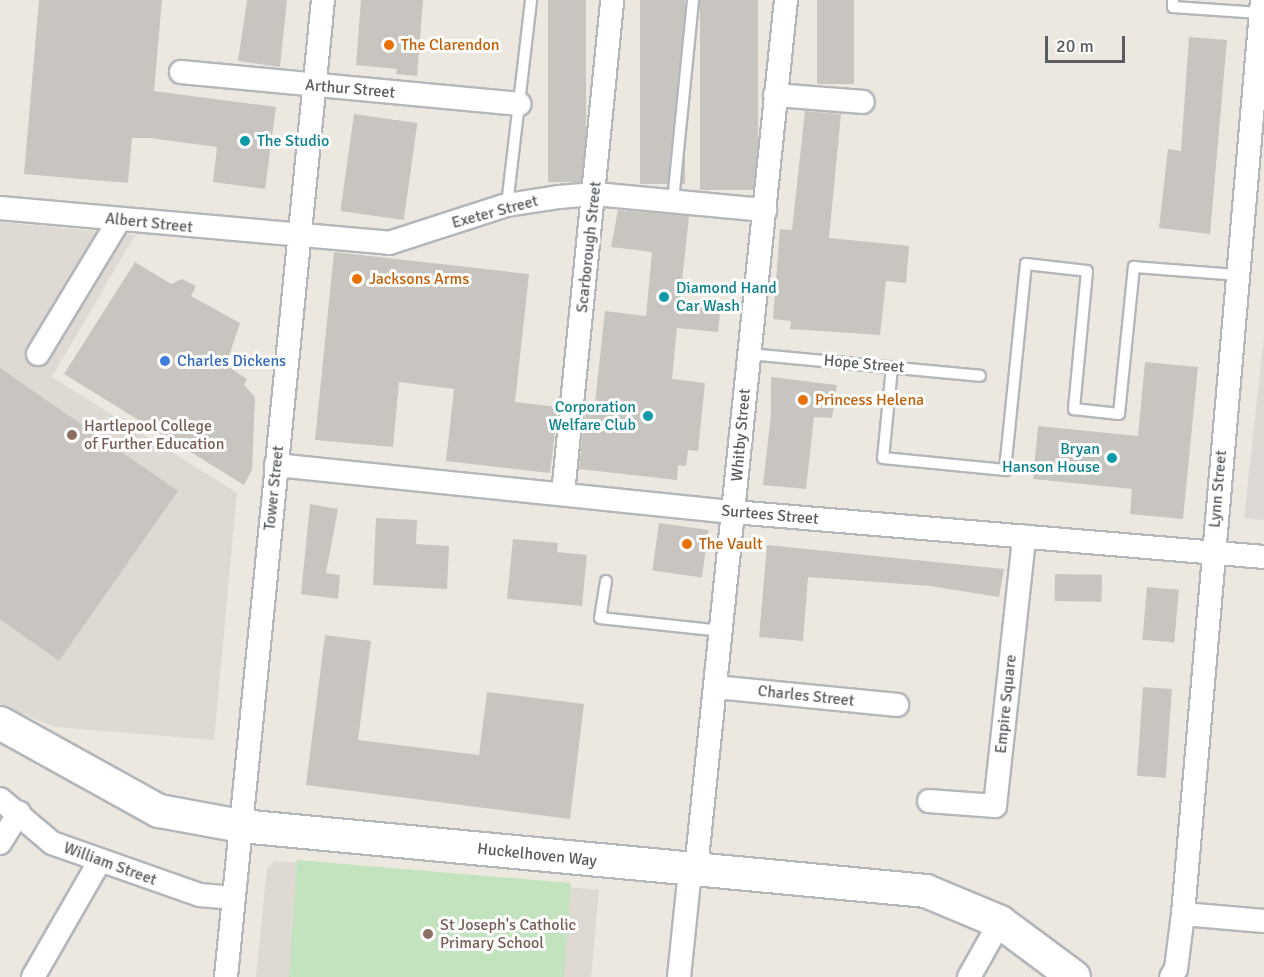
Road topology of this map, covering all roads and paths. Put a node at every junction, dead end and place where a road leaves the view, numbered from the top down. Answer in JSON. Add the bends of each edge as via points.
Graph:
{"nodes":[{"id":1,"x":323,"y":0,"type":"edge"},
{"id":2,"x":531,"y":0,"type":"edge"},
{"id":3,"x":612,"y":0,"type":"edge"},
{"id":4,"x":693,"y":0,"type":"edge"},
{"id":5,"x":786,"y":0,"type":"edge"},
{"id":6,"x":1173,"y":0,"type":"edge"},
{"id":7,"x":1261,"y":15,"type":"edge"},
{"id":8,"x":181,"y":72,"type":"dead end"},
{"id":9,"x":316,"y":86,"type":"junction"},
{"id":10,"x":775,"y":95,"type":"junction"},
{"id":11,"x":863,"y":102,"type":"dead end"},
{"id":12,"x":519,"y":104,"type":"junction"},
{"id":13,"x":595,"y":194,"type":"junction"},
{"id":14,"x":673,"y":201,"type":"junction"},
{"id":15,"x":507,"y":205,"type":"junction"},
{"id":16,"x":0,"y":208,"type":"edge"},
{"id":17,"x":765,"y":210,"type":"junction"},
{"id":18,"x":119,"y":220,"type":"junction"},
{"id":19,"x":298,"y":237,"type":"junction"},
{"id":20,"x":1238,"y":275,"type":"junction"},
{"id":21,"x":38,"y":354,"type":"dead end"},
{"id":22,"x":748,"y":354,"type":"junction"},
{"id":23,"x":892,"y":367,"type":"junction"},
{"id":24,"x":980,"y":376,"type":"dead end"},
{"id":25,"x":276,"y":465,"type":"junction"},
{"id":26,"x":563,"y":494,"type":"junction"},
{"id":27,"x":734,"y":512,"type":"junction"},
{"id":28,"x":1024,"y":537,"type":"junction"},
{"id":29,"x":1212,"y":552,"type":"junction"},
{"id":30,"x":1264,"y":557,"type":"edge"},
{"id":31,"x":606,"y":581,"type":"dead end"},
{"id":32,"x":722,"y":631,"type":"junction"},
{"id":33,"x":715,"y":687,"type":"junction"},
{"id":34,"x":897,"y":705,"type":"dead end"},
{"id":35,"x":0,"y":723,"type":"edge"},
{"id":36,"x":0,"y":799,"type":"edge"},
{"id":37,"x":929,"y":801,"type":"dead end"},
{"id":38,"x":19,"y":812,"type":"junction"},
{"id":39,"x":241,"y":826,"type":"junction"},
{"id":40,"x":0,"y":843,"type":"edge"},
{"id":41,"x":99,"y":862,"type":"junction"},
{"id":42,"x":693,"y":869,"type":"junction"},
{"id":43,"x":234,"y":898,"type":"junction"},
{"id":44,"x":1183,"y":914,"type":"junction"},
{"id":45,"x":1264,"y":921,"type":"edge"},
{"id":46,"x":1000,"y":922,"type":"junction"},
{"id":47,"x":33,"y":977,"type":"edge"},
{"id":48,"x":226,"y":977,"type":"edge"},
{"id":49,"x":680,"y":977,"type":"edge"},
{"id":50,"x":969,"y":977,"type":"edge"},
{"id":51,"x":1074,"y":977,"type":"edge"},
{"id":52,"x":1171,"y":977,"type":"edge"}],
"edges":[{"from":1,"to":9,"type":"street","name":"Tower Street"},
{"from":2,"to":12,"type":"lane"},
{"from":3,"to":13,"type":"street","name":"Scarborough Street"},
{"from":4,"to":14,"type":"lane"},
{"from":5,"to":10,"type":"street","name":"Whitby Street"},
{"from":6,"to":7,"type":"lane","via":[[1173,8]]},
{"from":7,"to":20,"type":"street","name":"Lynn Street"},
{"from":8,"to":9,"type":"street","name":"Arthur Street"},
{"from":9,"to":12,"type":"street","name":"Arthur Street"},
{"from":9,"to":19,"type":"street","name":"Tower Street"},
{"from":10,"to":11,"type":"street"},
{"from":10,"to":17,"type":"street","name":"Whitby Street"},
{"from":12,"to":15,"type":"lane"},
{"from":13,"to":14,"type":"street","name":"Exeter Street"},
{"from":13,"to":15,"type":"street","name":"Exeter Street"},
{"from":13,"to":26,"type":"street","name":"Scarborough Street"},
{"from":14,"to":17,"type":"street","name":"Exeter Street"},
{"from":15,"to":19,"type":"street","name":"Exeter Street","via":[[389,243]]},
{"from":16,"to":18,"type":"street","name":"Albert Street"},
{"from":17,"to":22,"type":"street","name":"Whitby Street"},
{"from":18,"to":19,"type":"street","name":"Albert Street"},
{"from":18,"to":21,"type":"street"},
{"from":19,"to":25,"type":"street","name":"Tower Street"},
{"from":20,"to":23,"type":"lane","via":[[1134,267],[1119,414],[1074,409],[1088,270],[1026,264],[1005,470],[883,458]]},
{"from":20,"to":29,"type":"street","name":"Lynn Street"},
{"from":22,"to":23,"type":"lane","name":"Hope Street"},
{"from":22,"to":27,"type":"street","name":"Whitby Street"},
{"from":23,"to":24,"type":"lane","name":"Hope Street"},
{"from":25,"to":26,"type":"street","name":"Surtees Street"},
{"from":25,"to":39,"type":"street","name":"Tower Street"},
{"from":26,"to":27,"type":"street","name":"Surtees Street"},
{"from":27,"to":28,"type":"street","name":"Surtees Street"},
{"from":27,"to":32,"type":"street","name":"Whitby Street"},
{"from":28,"to":29,"type":"street","name":"Surtees Street"},
{"from":28,"to":37,"type":"street","name":"Empire Square","via":[[995,806]]},
{"from":29,"to":30,"type":"street","name":"Surtees Street"},
{"from":29,"to":44,"type":"street","name":"Lynn Street"},
{"from":31,"to":32,"type":"lane","via":[[600,618]]},
{"from":32,"to":33,"type":"street","name":"Whitby Street"},
{"from":33,"to":34,"type":"street","name":"Charles Street"},
{"from":33,"to":42,"type":"street","name":"Whitby Street"},
{"from":35,"to":39,"type":"street","name":"Huckelhoven Way","via":[[159,811]]},
{"from":36,"to":38,"type":"street","name":"William Street"},
{"from":38,"to":40,"type":"street"},
{"from":38,"to":41,"type":"street","name":"William Street","via":[[52,843]]},
{"from":39,"to":42,"type":"street","name":"Huckelhoven Way"},
{"from":39,"to":43,"type":"street","name":"Tower Street"},
{"from":41,"to":43,"type":"street","name":"William Street","via":[[200,895]]},
{"from":41,"to":47,"type":"street"},
{"from":42,"to":46,"type":"street","name":"Huckelhoven Way","via":[[926,891]]},
{"from":42,"to":49,"type":"street","name":"Whitby Street"},
{"from":43,"to":48,"type":"street","name":"Tower Street"},
{"from":44,"to":45,"type":"street"},
{"from":44,"to":52,"type":"street","name":"Lynn Street","via":[[1176,969]]},
{"from":46,"to":50,"type":"street"},
{"from":46,"to":51,"type":"street","name":"Huckelhoven Way"}]}
